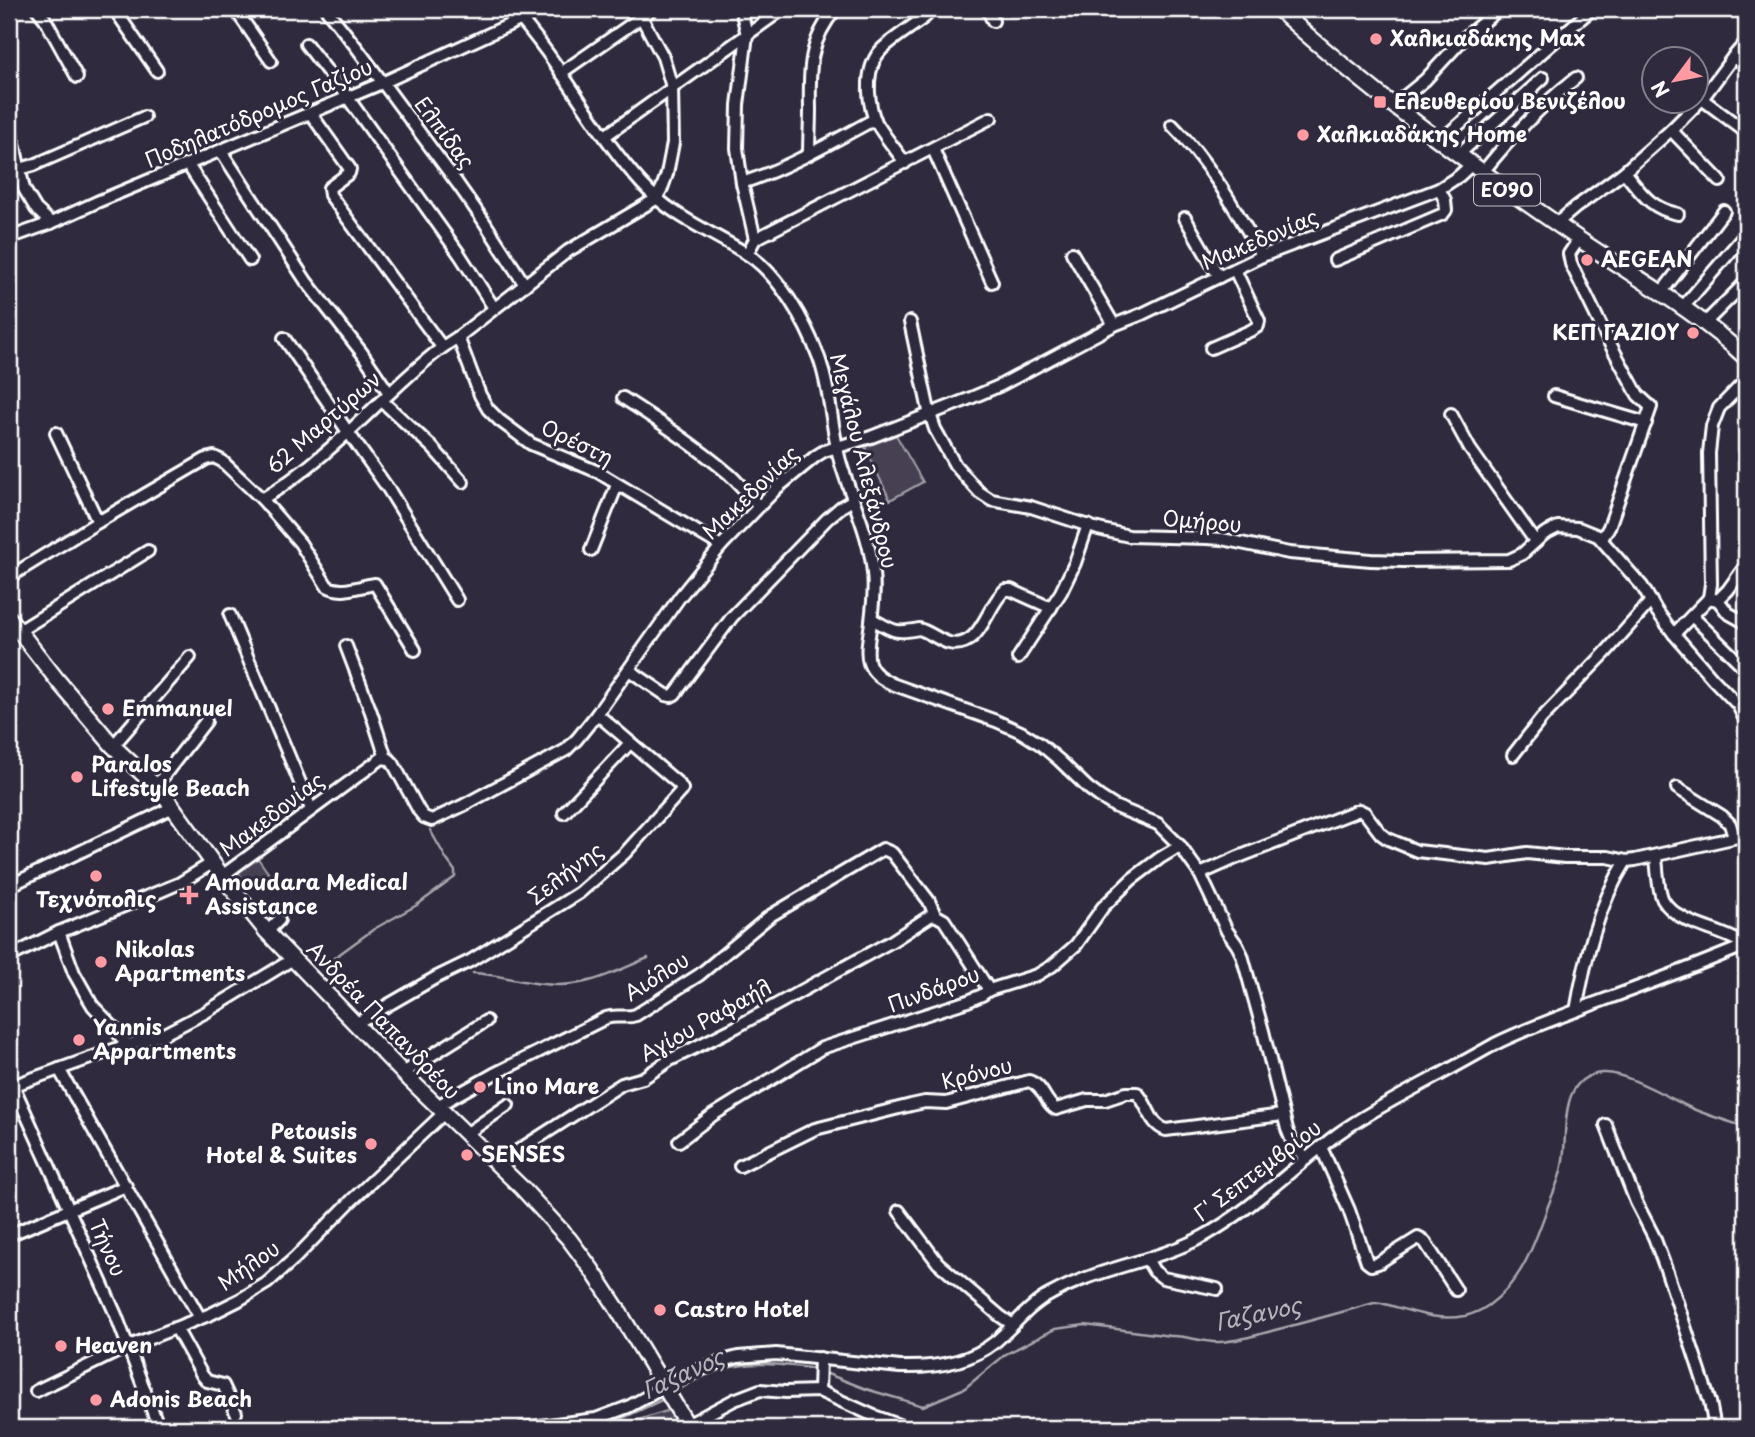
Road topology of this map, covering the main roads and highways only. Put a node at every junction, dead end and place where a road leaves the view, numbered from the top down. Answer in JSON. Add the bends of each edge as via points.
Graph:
{"nodes":[{"id":1,"x":1278,"y":9,"type":"edge"},
{"id":2,"x":1746,"y":358,"type":"edge"},
{"id":3,"x":9,"y":618,"type":"edge"},
{"id":4,"x":686,"y":1423,"type":"edge"}],
"edges":[{"from":1,"to":2,"type":"main road","number":"ΕΟ90","via":[[1338,62],[1476,169],[1683,307]]},
{"from":3,"to":4,"type":"main road","name":"Ανδρέα Παπανδρέου","via":[[113,746],[156,786],[267,932],[559,1227],[622,1316]]}]}
